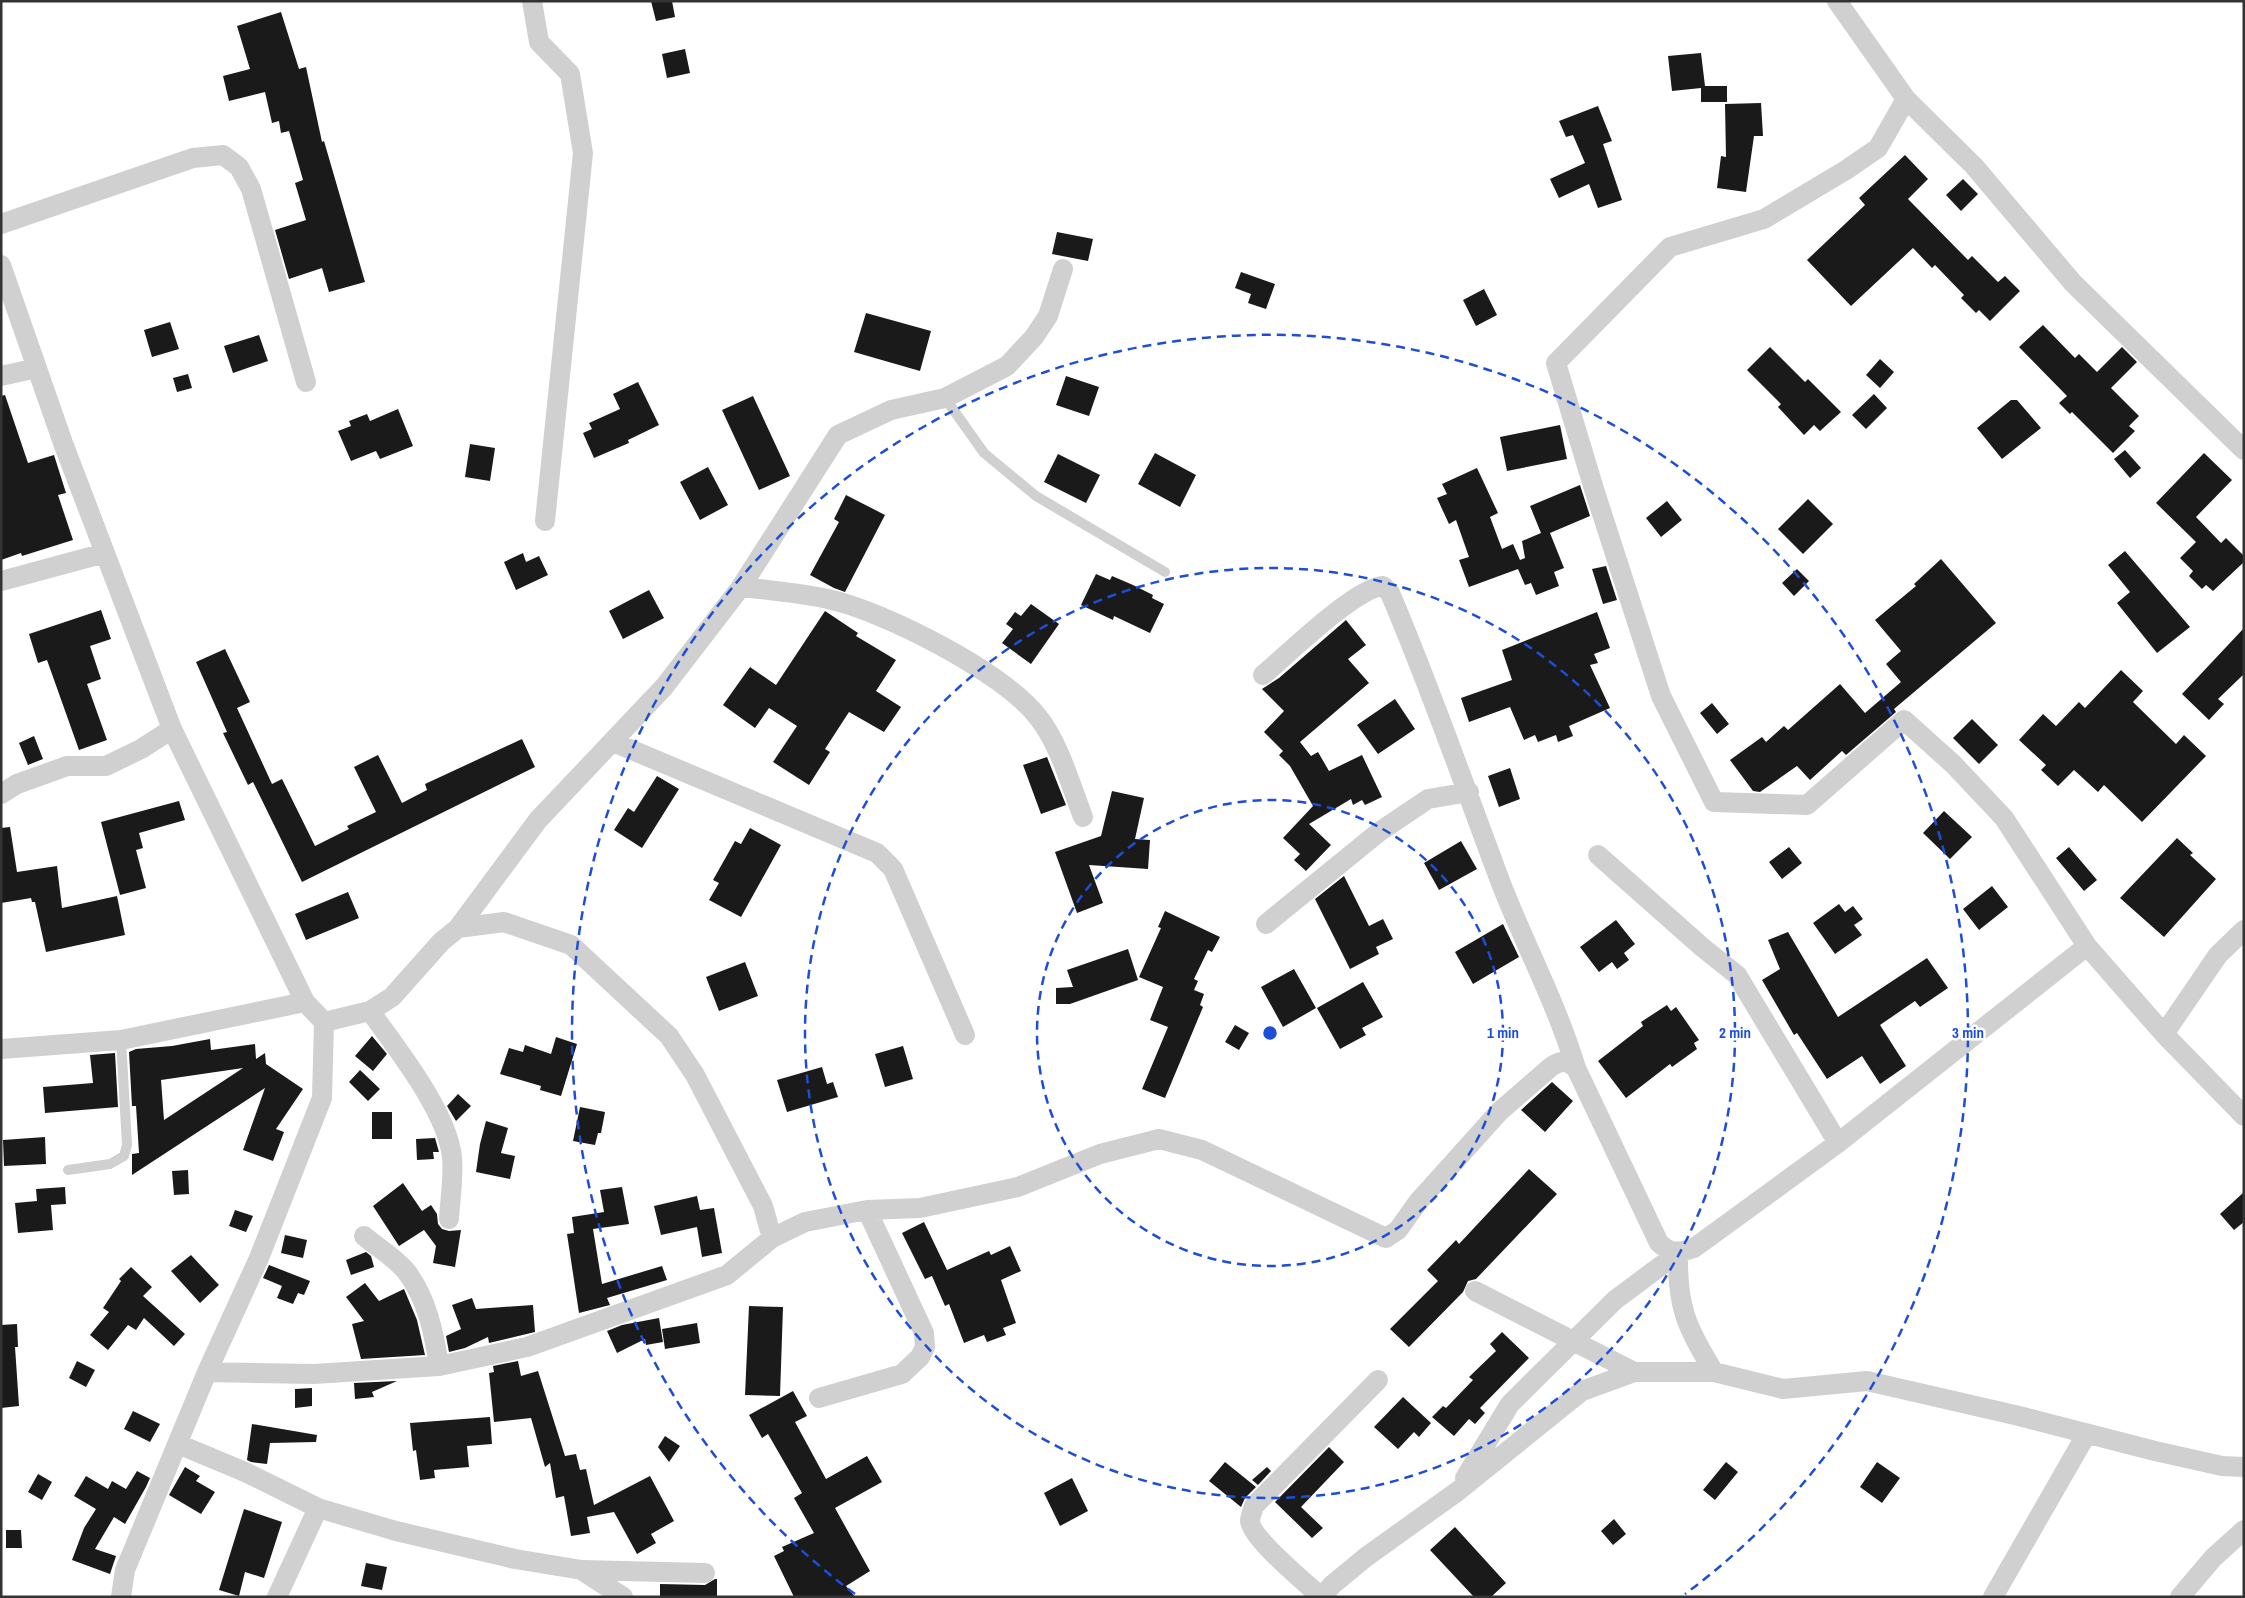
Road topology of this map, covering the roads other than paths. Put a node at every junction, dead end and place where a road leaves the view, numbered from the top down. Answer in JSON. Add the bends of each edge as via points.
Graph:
{"nodes":[{"id":1,"x":532,"y":1,"type":"edge"},
{"id":2,"x":1837,"y":1,"type":"edge"},
{"id":3,"x":1906,"y":100,"type":"junction"},
{"id":4,"x":1,"y":224,"type":"edge"},
{"id":5,"x":1,"y":265,"type":"edge"},
{"id":6,"x":1063,"y":268,"type":"dead end"},
{"id":7,"x":37,"y":368,"type":"junction"},
{"id":8,"x":1,"y":376,"type":"edge"},
{"id":9,"x":306,"y":382,"type":"dead end"},
{"id":10,"x":944,"y":398,"type":"junction"},
{"id":11,"x":2244,"y":450,"type":"edge"},
{"id":12,"x":545,"y":521,"type":"dead end"},
{"id":13,"x":105,"y":553,"type":"junction"},
{"id":14,"x":1165,"y":572,"type":"dead end"},
{"id":15,"x":1,"y":581,"type":"edge"},
{"id":16,"x":742,"y":587,"type":"junction"},
{"id":17,"x":1263,"y":675,"type":"dead end"},
{"id":18,"x":172,"y":729,"type":"junction"},
{"id":19,"x":614,"y":742,"type":"junction"},
{"id":20,"x":1469,"y":792,"type":"junction"},
{"id":21,"x":1,"y":794,"type":"edge"},
{"id":22,"x":1083,"y":818,"type":"dead end"},
{"id":23,"x":1598,"y":855,"type":"dead end"},
{"id":24,"x":1266,"y":924,"type":"dead end"},
{"id":25,"x":458,"y":928,"type":"junction"},
{"id":26,"x":2244,"y":930,"type":"edge"},
{"id":27,"x":2088,"y":946,"type":"junction"},
{"id":28,"x":305,"y":1002,"type":"junction"},
{"id":29,"x":370,"y":1011,"type":"junction"},
{"id":30,"x":324,"y":1022,"type":"junction"},
{"id":31,"x":965,"y":1034,"type":"dead end"},
{"id":32,"x":2164,"y":1034,"type":"junction"},
{"id":33,"x":121,"y":1040,"type":"junction"},
{"id":34,"x":1,"y":1049,"type":"edge"},
{"id":35,"x":1576,"y":1068,"type":"junction"},
{"id":36,"x":2244,"y":1116,"type":"edge"},
{"id":37,"x":1838,"y":1143,"type":"junction"},
{"id":38,"x":68,"y":1170,"type":"dead end"},
{"id":39,"x":866,"y":1210,"type":"junction"},
{"id":40,"x":449,"y":1219,"type":"dead end"},
{"id":41,"x":364,"y":1236,"type":"dead end"},
{"id":42,"x":772,"y":1238,"type":"junction"},
{"id":43,"x":1678,"y":1253,"type":"junction"},
{"id":44,"x":1475,"y":1291,"type":"dead end"},
{"id":45,"x":1573,"y":1339,"type":"junction"},
{"id":46,"x":439,"y":1366,"type":"junction"},
{"id":47,"x":207,"y":1372,"type":"junction"},
{"id":48,"x":1634,"y":1372,"type":"junction"},
{"id":49,"x":1714,"y":1372,"type":"junction"},
{"id":50,"x":1378,"y":1380,"type":"dead end"},
{"id":51,"x":819,"y":1398,"type":"dead end"},
{"id":52,"x":2086,"y":1435,"type":"junction"},
{"id":53,"x":178,"y":1444,"type":"junction"},
{"id":54,"x":2244,"y":1467,"type":"edge"},
{"id":55,"x":1458,"y":1491,"type":"junction"},
{"id":56,"x":318,"y":1508,"type":"junction"},
{"id":57,"x":2244,"y":1530,"type":"edge"},
{"id":58,"x":582,"y":1570,"type":"junction"},
{"id":59,"x":705,"y":1573,"type":"dead end"},
{"id":60,"x":122,"y":1597,"type":"edge"},
{"id":61,"x":277,"y":1597,"type":"edge"},
{"id":62,"x":623,"y":1597,"type":"edge"},
{"id":63,"x":1321,"y":1597,"type":"edge"},
{"id":64,"x":1994,"y":1597,"type":"edge"},
{"id":65,"x":2180,"y":1597,"type":"edge"}],
"edges":[{"from":1,"to":12,"type":"street","via":[[539,42],[570,74],[583,153]]},
{"from":2,"to":3,"type":"street"},
{"from":3,"to":11,"type":"street","via":[[1974,166],[2073,283]]},
{"from":3,"to":27,"type":"street","via":[[1878,148],[1846,170],[1764,219],[1670,247],[1556,364],[1661,696],[1714,802],[1806,805],[1904,720],[1953,764],[2004,818]]},
{"from":4,"to":9,"type":"street","via":[[193,158],[223,155],[239,166],[251,189]]},
{"from":5,"to":7,"type":"street"},
{"from":6,"to":10,"type":"street","via":[[1048,316],[1034,337],[1006,366]]},
{"from":7,"to":8,"type":"street"},
{"from":7,"to":13,"type":"street"},
{"from":10,"to":14,"type":"lane","via":[[984,453],[1036,496]]},
{"from":10,"to":16,"type":"street","via":[[891,410],[838,435]]},
{"from":13,"to":15,"type":"street"},
{"from":13,"to":18,"type":"street"},
{"from":16,"to":19,"type":"street","via":[[664,687]]},
{"from":16,"to":22,"type":"street","via":[[829,599],[884,617],[973,665],[1015,693],[1039,717],[1058,753]]},
{"from":17,"to":20,"type":"street","via":[[1350,601],[1376,586],[1383,586],[1390,592],[1417,656]]},
{"from":18,"to":21,"type":"street","via":[[106,766],[67,766],[16,784]]},
{"from":18,"to":28,"type":"street"},
{"from":19,"to":25,"type":"street","via":[[538,820]]},
{"from":19,"to":31,"type":"street","via":[[877,853],[893,869]]},
{"from":20,"to":24,"type":"street","via":[[1428,799],[1379,832]]},
{"from":20,"to":35,"type":"street","via":[[1502,885],[1555,1006]]},
{"from":23,"to":37,"type":"street","via":[[1737,975]]},
{"from":25,"to":29,"type":"street","via":[[392,996]]},
{"from":25,"to":42,"type":"street","via":[[504,922],[571,945],[657,1024],[695,1075],[763,1206]]},
{"from":26,"to":32,"type":"street","via":[[2218,954]]},
{"from":27,"to":32,"type":"street"},
{"from":27,"to":37,"type":"street"},
{"from":28,"to":30,"type":"street"},
{"from":28,"to":33,"type":"street"},
{"from":29,"to":30,"type":"street"},
{"from":29,"to":40,"type":"street","via":[[414,1074],[441,1123],[452,1157]]},
{"from":30,"to":47,"type":"street","via":[[322,1098],[259,1258]]},
{"from":32,"to":36,"type":"street"},
{"from":33,"to":34,"type":"street"},
{"from":33,"to":38,"type":"lane","via":[[127,1145],[124,1156],[110,1164]]},
{"from":35,"to":39,"type":"street","via":[[1560,1061],[1506,1106],[1418,1202],[1398,1230],[1386,1238],[1202,1150],[1159,1138],[1100,1154],[1018,1187],[920,1208]]},
{"from":35,"to":43,"type":"street","via":[[1659,1243]]},
{"from":37,"to":43,"type":"street","via":[[1694,1248]]},
{"from":39,"to":42,"type":"street","via":[[805,1222]]},
{"from":39,"to":51,"type":"street","via":[[924,1332],[925,1347],[920,1357],[902,1374]]},
{"from":41,"to":46,"type":"street","via":[[406,1271],[424,1302]]},
{"from":42,"to":46,"type":"street","via":[[726,1275],[527,1347]]},
{"from":43,"to":45,"type":"street","via":[[1615,1300]]},
{"from":43,"to":49,"type":"street","via":[[1677,1286],[1683,1314]]},
{"from":44,"to":45,"type":"street"},
{"from":45,"to":48,"type":"street"},
{"from":45,"to":55,"type":"street","via":[[1510,1404]]},
{"from":46,"to":47,"type":"street","via":[[314,1374]]},
{"from":47,"to":53,"type":"street"},
{"from":48,"to":49,"type":"street"},
{"from":48,"to":55,"type":"street","via":[[1582,1391]]},
{"from":49,"to":52,"type":"street","via":[[1783,1389],[1866,1381]]},
{"from":50,"to":63,"type":"street","via":[[1254,1506],[1250,1521],[1266,1546]]},
{"from":52,"to":54,"type":"street","via":[[2222,1466]]},
{"from":52,"to":64,"type":"street"},
{"from":53,"to":56,"type":"street"},
{"from":53,"to":60,"type":"street","via":[[125,1570]]},
{"from":55,"to":63,"type":"street","via":[[1366,1557]]},
{"from":56,"to":58,"type":"street","via":[[396,1531],[515,1559]]},
{"from":56,"to":61,"type":"street"},
{"from":57,"to":65,"type":"street","via":[[2213,1558]]},
{"from":58,"to":59,"type":"street"},
{"from":58,"to":62,"type":"street"}]}
